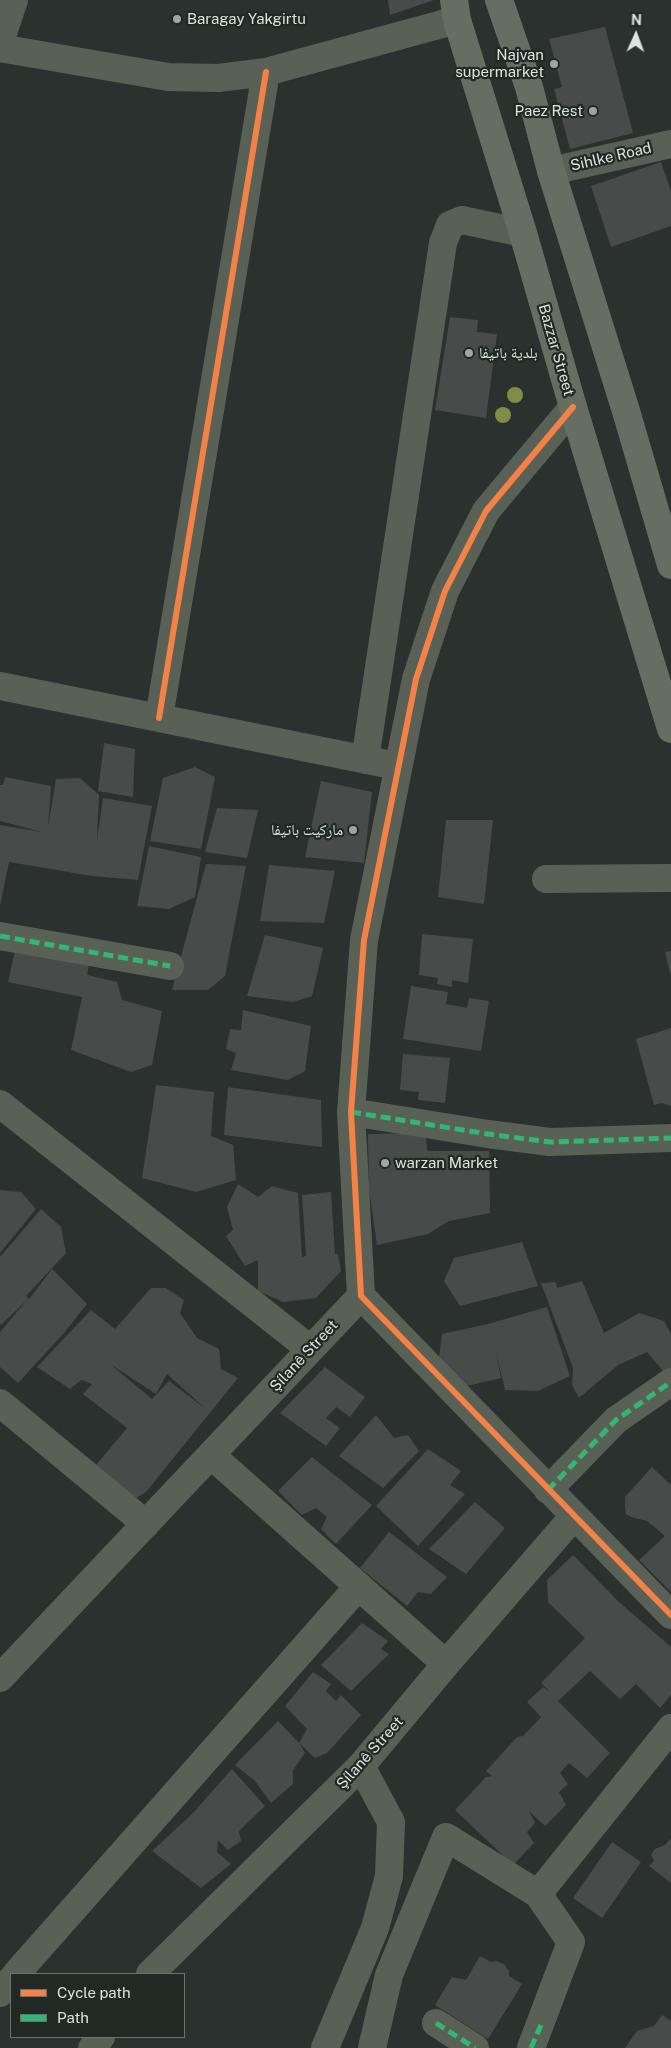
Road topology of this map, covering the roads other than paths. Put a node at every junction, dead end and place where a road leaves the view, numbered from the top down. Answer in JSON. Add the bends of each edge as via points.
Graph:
{"nodes":[{"id":1,"x":14,"y":0,"type":"edge"},
{"id":2,"x":499,"y":0,"type":"edge"},
{"id":3,"x":456,"y":10,"type":"edge"},
{"id":4,"x":0,"y":42,"type":"edge"},
{"id":5,"x":0,"y":48,"type":"edge"},
{"id":6,"x":266,"y":72,"type":"junction"},
{"id":7,"x":671,"y":144,"type":"edge"},
{"id":8,"x":551,"y":171,"type":"junction"},
{"id":9,"x":523,"y":233,"type":"junction"},
{"id":10,"x":573,"y":407,"type":"junction"},
{"id":11,"x":664,"y":520,"type":"edge"},
{"id":12,"x":671,"y":565,"type":"edge"},
{"id":13,"x":0,"y":686,"type":"edge"},
{"id":14,"x":159,"y":718,"type":"junction"},
{"id":15,"x":671,"y":728,"type":"edge"},
{"id":16,"x":365,"y":760,"type":"junction"},
{"id":17,"x":398,"y":766,"type":"junction"},
{"id":18,"x":671,"y":878,"type":"edge"},
{"id":19,"x":546,"y":879,"type":"dead end"},
{"id":20,"x":0,"y":936,"type":"edge"},
{"id":21,"x":170,"y":966,"type":"dead end"},
{"id":22,"x":0,"y":1104,"type":"edge"},
{"id":23,"x":351,"y":1112,"type":"junction"},
{"id":24,"x":671,"y":1138,"type":"edge"},
{"id":25,"x":361,"y":1296,"type":"junction"},
{"id":26,"x":310,"y":1349,"type":"junction"},
{"id":27,"x":671,"y":1382,"type":"edge"},
{"id":28,"x":0,"y":1403,"type":"edge"},
{"id":29,"x":211,"y":1455,"type":"junction"},
{"id":30,"x":548,"y":1490,"type":"junction"},
{"id":31,"x":574,"y":1516,"type":"junction"},
{"id":32,"x":146,"y":1524,"type":"junction"},
{"id":33,"x":358,"y":1588,"type":"junction"},
{"id":34,"x":671,"y":1615,"type":"edge"},
{"id":35,"x":446,"y":1664,"type":"junction"},
{"id":36,"x":0,"y":1678,"type":"edge"},
{"id":37,"x":671,"y":1728,"type":"edge"},
{"id":38,"x":361,"y":1766,"type":"junction"},
{"id":39,"x":538,"y":1894,"type":"junction"},
{"id":40,"x":17,"y":1973,"type":"edge"},
{"id":41,"x":151,"y":1973,"type":"edge"},
{"id":42,"x":10,"y":1981,"type":"edge"},
{"id":43,"x":0,"y":1993,"type":"edge"},
{"id":44,"x":436,"y":2023,"type":"dead end"},
{"id":45,"x":100,"y":2038,"type":"edge"},
{"id":46,"x":92,"y":2048,"type":"edge"},
{"id":47,"x":325,"y":2048,"type":"edge"},
{"id":48,"x":372,"y":2048,"type":"edge"},
{"id":49,"x":475,"y":2048,"type":"edge"},
{"id":50,"x":531,"y":2048,"type":"edge"}],
"edges":[{"from":1,"to":4,"type":"street"},
{"from":2,"to":8,"type":"highway","via":[[529,87]]},
{"from":3,"to":6,"type":"street"},
{"from":3,"to":9,"type":"highway","name":"Bazzar Street"},
{"from":5,"to":6,"type":"street","via":[[168,77],[218,78]]},
{"from":6,"to":14,"type":"street"},
{"from":7,"to":8,"type":"street","name":"Sihlke Road"},
{"from":8,"to":11,"type":"highway","via":[[626,411]]},
{"from":9,"to":10,"type":"highway","name":"Bazzar Street"},
{"from":9,"to":16,"type":"street","via":[[462,220],[450,225],[443,243]]},
{"from":10,"to":15,"type":"highway","name":"Bazzar Street"},
{"from":10,"to":17,"type":"street","via":[[486,511],[445,591],[416,679]]},
{"from":11,"to":12,"type":"highway"},
{"from":13,"to":14,"type":"street"},
{"from":14,"to":16,"type":"street"},
{"from":16,"to":17,"type":"street"},
{"from":17,"to":23,"type":"street","via":[[364,940]]},
{"from":18,"to":19,"type":"street"},
{"from":20,"to":21,"type":"street"},
{"from":22,"to":26,"type":"street"},
{"from":23,"to":24,"type":"street","via":[[550,1142]]},
{"from":23,"to":25,"type":"street"},
{"from":25,"to":26,"type":"street","name":"Şílanê Street"},
{"from":25,"to":30,"type":"street"},
{"from":26,"to":29,"type":"street","name":"Şílanê Street"},
{"from":27,"to":30,"type":"street","via":[[616,1420]]},
{"from":28,"to":32,"type":"street"},
{"from":29,"to":32,"type":"street","name":"Şílanê Street"},
{"from":29,"to":33,"type":"street"},
{"from":30,"to":31,"type":"street"},
{"from":31,"to":34,"type":"street"},
{"from":31,"to":35,"type":"street","name":"Şílanê Street"},
{"from":32,"to":36,"type":"street","name":"Şílanê Street"},
{"from":33,"to":35,"type":"street"},
{"from":33,"to":40,"type":"street"},
{"from":35,"to":38,"type":"street","name":"Şílanê Street"},
{"from":37,"to":39,"type":"street"},
{"from":38,"to":41,"type":"street","name":"Şílanê Street"},
{"from":38,"to":47,"type":"street","via":[[391,1822],[389,1876],[375,1928]]},
{"from":39,"to":48,"type":"street","via":[[446,1837],[389,1975]]},
{"from":39,"to":50,"type":"street","via":[[571,1942]]},
{"from":42,"to":43,"type":"street"},
{"from":44,"to":49,"type":"street"},
{"from":45,"to":46,"type":"street"}]}
